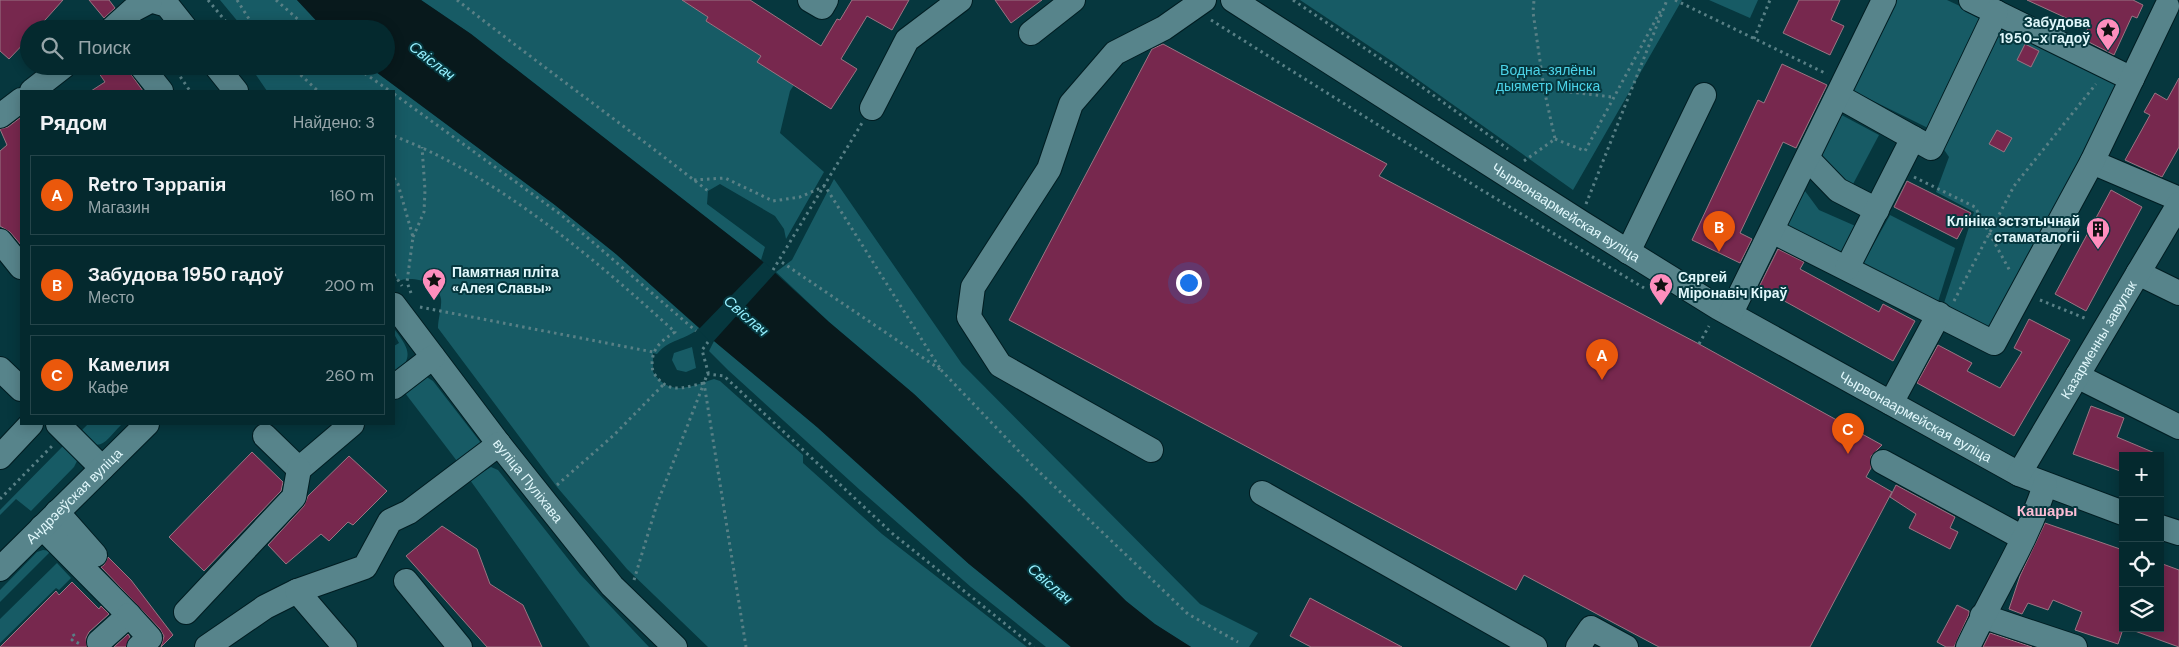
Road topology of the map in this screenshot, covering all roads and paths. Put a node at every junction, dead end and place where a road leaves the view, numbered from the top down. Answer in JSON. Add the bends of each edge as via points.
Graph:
{"nodes":[{"id":1,"x":208,"y":0,"type":"edge"},
{"id":2,"x":237,"y":0,"type":"edge"},
{"id":3,"x":276,"y":0,"type":"edge"},
{"id":4,"x":457,"y":0,"type":"edge"},
{"id":5,"x":810,"y":0,"type":"edge"},
{"id":6,"x":826,"y":0,"type":"edge"},
{"id":7,"x":960,"y":0,"type":"edge"},
{"id":8,"x":1073,"y":0,"type":"edge"},
{"id":9,"x":1204,"y":0,"type":"edge"},
{"id":10,"x":1293,"y":0,"type":"edge"},
{"id":11,"x":1667,"y":0,"type":"edge"},
{"id":12,"x":1675,"y":0,"type":"edge"},
{"id":13,"x":1770,"y":0,"type":"edge"},
{"id":14,"x":1884,"y":0,"type":"edge"},
{"id":15,"x":1971,"y":0,"type":"edge"},
{"id":16,"x":1235,"y":1,"type":"edge"},
{"id":17,"x":158,"y":2,"type":"edge"},
{"id":18,"x":2168,"y":6,"type":"dead end"},
{"id":19,"x":1996,"y":12,"type":"junction"},
{"id":20,"x":121,"y":20,"type":"edge"},
{"id":21,"x":177,"y":20,"type":"edge"},
{"id":22,"x":225,"y":20,"type":"edge"},
{"id":23,"x":250,"y":20,"type":"edge"},
{"id":24,"x":299,"y":20,"type":"edge"},
{"id":25,"x":1031,"y":33,"type":"dead end"},
{"id":26,"x":1754,"y":39,"type":"junction"},
{"id":27,"x":2109,"y":68,"type":"junction"},
{"id":28,"x":52,"y":75,"type":"edge"},
{"id":29,"x":148,"y":75,"type":"edge"},
{"id":30,"x":179,"y":75,"type":"edge"},
{"id":31,"x":223,"y":75,"type":"edge"},
{"id":32,"x":301,"y":75,"type":"edge"},
{"id":33,"x":367,"y":75,"type":"edge"},
{"id":34,"x":2132,"y":79,"type":"junction"},
{"id":35,"x":1544,"y":89,"type":"dead end"},
{"id":36,"x":1841,"y":89,"type":"junction"},
{"id":37,"x":33,"y":90,"type":"edge"},
{"id":38,"x":160,"y":90,"type":"edge"},
{"id":39,"x":189,"y":90,"type":"edge"},
{"id":40,"x":235,"y":90,"type":"edge"},
{"id":41,"x":317,"y":90,"type":"edge"},
{"id":42,"x":389,"y":90,"type":"edge"},
{"id":43,"x":395,"y":95,"type":"edge"},
{"id":44,"x":1704,"y":95,"type":"dead end"},
{"id":45,"x":1612,"y":97,"type":"junction"},
{"id":46,"x":20,"y":101,"type":"edge"},
{"id":47,"x":872,"y":108,"type":"joint"},
{"id":48,"x":0,"y":116,"type":"edge"},
{"id":49,"x":395,"y":136,"type":"edge"},
{"id":50,"x":1913,"y":138,"type":"junction"},
{"id":51,"x":1555,"y":139,"type":"dead end"},
{"id":52,"x":422,"y":147,"type":"junction"},
{"id":53,"x":1515,"y":154,"type":"dead end"},
{"id":54,"x":1808,"y":159,"type":"junction"},
{"id":55,"x":2092,"y":162,"type":"junction"},
{"id":56,"x":1898,"y":169,"type":"junction"},
{"id":57,"x":395,"y":180,"type":"edge"},
{"id":58,"x":694,"y":180,"type":"junction"},
{"id":59,"x":825,"y":186,"type":"junction"},
{"id":60,"x":708,"y":191,"type":"dead end"},
{"id":61,"x":2179,"y":199,"type":"edge"},
{"id":62,"x":2179,"y":204,"type":"edge"},
{"id":63,"x":1877,"y":210,"type":"junction"},
{"id":64,"x":1582,"y":223,"type":"junction"},
{"id":65,"x":1772,"y":231,"type":"junction"},
{"id":66,"x":1989,"y":233,"type":"junction"},
{"id":67,"x":413,"y":237,"type":"junction"},
{"id":68,"x":0,"y":241,"type":"edge"},
{"id":69,"x":1628,"y":252,"type":"junction"},
{"id":70,"x":780,"y":261,"type":"junction"},
{"id":71,"x":20,"y":265,"type":"edge"},
{"id":72,"x":1847,"y":268,"type":"junction"},
{"id":73,"x":773,"y":270,"type":"dead end"},
{"id":74,"x":2138,"y":273,"type":"junction"},
{"id":75,"x":2021,"y":292,"type":"junction"},
{"id":76,"x":2179,"y":294,"type":"edge"},
{"id":77,"x":407,"y":303,"type":"edge"},
{"id":78,"x":1731,"y":314,"type":"junction"},
{"id":79,"x":1942,"y":316,"type":"junction"},
{"id":80,"x":2106,"y":327,"type":"junction"},
{"id":81,"x":696,"y":331,"type":"dead end"},
{"id":82,"x":708,"y":342,"type":"dead end"},
{"id":83,"x":653,"y":352,"type":"junction"},
{"id":84,"x":433,"y":357,"type":"junction"},
{"id":85,"x":0,"y":369,"type":"edge"},
{"id":86,"x":941,"y":370,"type":"junction"},
{"id":87,"x":707,"y":374,"type":"junction"},
{"id":88,"x":2077,"y":376,"type":"junction"},
{"id":89,"x":704,"y":383,"type":"junction"},
{"id":90,"x":664,"y":384,"type":"junction"},
{"id":91,"x":395,"y":387,"type":"edge"},
{"id":92,"x":20,"y":388,"type":"edge"},
{"id":93,"x":1891,"y":403,"type":"junction"},
{"id":94,"x":30,"y":425,"type":"edge"},
{"id":95,"x":146,"y":425,"type":"edge"},
{"id":96,"x":351,"y":425,"type":"edge"},
{"id":97,"x":62,"y":428,"type":"edge"},
{"id":98,"x":2179,"y":428,"type":"edge"},
{"id":99,"x":265,"y":436,"type":"dead end"},
{"id":100,"x":499,"y":444,"type":"junction"},
{"id":101,"x":1151,"y":450,"type":"dead end"},
{"id":102,"x":0,"y":457,"type":"edge"},
{"id":103,"x":1883,"y":462,"type":"dead end"},
{"id":104,"x":102,"y":468,"type":"junction"},
{"id":105,"x":298,"y":469,"type":"junction"},
{"id":106,"x":2019,"y":474,"type":"junction"},
{"id":107,"x":2045,"y":485,"type":"junction"},
{"id":108,"x":553,"y":489,"type":"dead end"},
{"id":109,"x":1262,"y":493,"type":"dead end"},
{"id":110,"x":0,"y":499,"type":"edge"},
{"id":111,"x":2119,"y":512,"type":"edge"},
{"id":112,"x":50,"y":520,"type":"junction"},
{"id":113,"x":2164,"y":528,"type":"edge"},
{"id":114,"x":2179,"y":533,"type":"edge"},
{"id":115,"x":2023,"y":538,"type":"junction"},
{"id":116,"x":95,"y":555,"type":"dead end"},
{"id":117,"x":0,"y":569,"type":"edge"},
{"id":118,"x":406,"y":581,"type":"dead end"},
{"id":119,"x":633,"y":583,"type":"dead end"},
{"id":120,"x":297,"y":591,"type":"junction"},
{"id":121,"x":186,"y":612,"type":"dead end"},
{"id":122,"x":129,"y":615,"type":"junction"},
{"id":123,"x":1982,"y":616,"type":"junction"},
{"id":124,"x":73,"y":634,"type":"dead end"},
{"id":125,"x":1238,"y":642,"type":"dead end"},
{"id":126,"x":91,"y":643,"type":"joint"},
{"id":127,"x":139,"y":647,"type":"edge"},
{"id":128,"x":207,"y":647,"type":"edge"},
{"id":129,"x":345,"y":647,"type":"edge"},
{"id":130,"x":460,"y":647,"type":"edge"},
{"id":131,"x":675,"y":647,"type":"edge"},
{"id":132,"x":746,"y":647,"type":"edge"},
{"id":133,"x":1034,"y":647,"type":"edge"},
{"id":134,"x":1535,"y":647,"type":"edge"},
{"id":135,"x":1578,"y":647,"type":"edge"},
{"id":136,"x":1626,"y":647,"type":"edge"},
{"id":137,"x":1968,"y":647,"type":"edge"},
{"id":138,"x":2074,"y":647,"type":"edge"}],
"edges":[{"from":1,"to":22,"type":"path"},
{"from":2,"to":23,"type":"path"},
{"from":3,"to":24,"type":"path"},
{"from":4,"to":58,"type":"path"},
{"from":5,"to":6,"type":"street","via":[[822,7]]},
{"from":7,"to":47,"type":"street","via":[[908,40]]},
{"from":8,"to":25,"type":"street"},
{"from":9,"to":101,"type":"street","via":[[1164,28],[1115,54],[1070,104],[1049,169],[973,287],[969,317],[1000,365]]},
{"from":10,"to":53,"type":"path"},
{"from":11,"to":45,"type":"path"},
{"from":11,"to":64,"type":"path","via":[[1586,201]]},
{"from":12,"to":26,"type":"path"},
{"from":13,"to":26,"type":"path"},
{"from":14,"to":36,"type":"street"},
{"from":15,"to":19,"type":"street"},
{"from":16,"to":64,"type":"street","name":"Чырвонаармейская вуліца"},
{"from":17,"to":20,"type":"street","via":[[132,10]]},
{"from":17,"to":21,"type":"street"},
{"from":18,"to":34,"type":"street"},
{"from":19,"to":27,"type":"street"},
{"from":19,"to":50,"type":"street","via":[[1931,148]]},
{"from":26,"to":36,"type":"path"},
{"from":27,"to":34,"type":"street"},
{"from":27,"to":66,"type":"path","via":[[2014,186]]},
{"from":28,"to":37,"type":"street"},
{"from":29,"to":38,"type":"street"},
{"from":30,"to":39,"type":"path"},
{"from":31,"to":40,"type":"street"},
{"from":32,"to":41,"type":"path"},
{"from":33,"to":42,"type":"path"},
{"from":34,"to":55,"type":"street"},
{"from":35,"to":45,"type":"path"},
{"from":36,"to":50,"type":"street"},
{"from":36,"to":54,"type":"street"},
{"from":43,"to":81,"type":"path","via":[[560,214]]},
{"from":44,"to":69,"type":"street"},
{"from":45,"to":51,"type":"path","via":[[1585,151]]},
{"from":46,"to":48,"type":"street"},
{"from":47,"to":59,"type":"path"},
{"from":49,"to":52,"type":"path"},
{"from":50,"to":56,"type":"street"},
{"from":52,"to":67,"type":"path","via":[[424,212]]},
{"from":52,"to":83,"type":"path","via":[[496,187],[642,302],[675,332],[661,340]]},
{"from":54,"to":63,"type":"street","via":[[1838,190]]},
{"from":54,"to":65,"type":"street"},
{"from":55,"to":61,"type":"street"},
{"from":55,"to":75,"type":"street"},
{"from":56,"to":63,"type":"street"},
{"from":56,"to":66,"type":"path","via":[[1975,207]]},
{"from":57,"to":67,"type":"path"},
{"from":58,"to":59,"type":"path","via":[[725,178],[773,202],[800,197]]},
{"from":58,"to":60,"type":"path"},
{"from":59,"to":70,"type":"path"},
{"from":59,"to":86,"type":"path"},
{"from":62,"to":74,"type":"street","name":"Казарменны завулак"},
{"from":63,"to":72,"type":"street"},
{"from":64,"to":69,"type":"street","name":"Чырвонаармейская вуліца"},
{"from":65,"to":72,"type":"street"},
{"from":65,"to":78,"type":"street"},
{"from":66,"to":75,"type":"path"},
{"from":66,"to":79,"type":"path"},
{"from":67,"to":77,"type":"path"},
{"from":68,"to":71,"type":"street"},
{"from":69,"to":78,"type":"street","name":"Чырвонаармейская вуліца"},
{"from":70,"to":73,"type":"path"},
{"from":70,"to":86,"type":"path"},
{"from":72,"to":79,"type":"street"},
{"from":74,"to":76,"type":"street"},
{"from":74,"to":80,"type":"street","name":"Казарменны завулак"},
{"from":75,"to":79,"type":"street","via":[[1994,343]]},
{"from":75,"to":80,"type":"path"},
{"from":77,"to":83,"type":"path"},
{"from":77,"to":84,"type":"street","name":"вуліца Пуліхава"},
{"from":78,"to":93,"type":"street","name":"Чырвонаармейская вуліца"},
{"from":79,"to":93,"type":"street"},
{"from":80,"to":88,"type":"street","name":"Казарменны завулак"},
{"from":82,"to":87,"type":"path","via":[[702,350]]},
{"from":83,"to":90,"type":"path","via":[[653,372]]},
{"from":84,"to":91,"type":"street"},
{"from":84,"to":100,"type":"street","name":"вуліца Пуліхава"},
{"from":85,"to":92,"type":"street"},
{"from":86,"to":125,"type":"path","via":[[1033,466],[1188,614]]},
{"from":87,"to":89,"type":"path"},
{"from":87,"to":133,"type":"path","via":[[724,376],[893,534]]},
{"from":88,"to":98,"type":"street"},
{"from":88,"to":106,"type":"street","name":"Казарменны завулак"},
{"from":89,"to":90,"type":"path","via":[[675,389]]},
{"from":89,"to":119,"type":"path","via":[[657,504]]},
{"from":89,"to":132,"type":"path"},
{"from":90,"to":108,"type":"path","via":[[614,435]]},
{"from":93,"to":106,"type":"street","name":"Чырвонаармейская вуліца"},
{"from":94,"to":102,"type":"street"},
{"from":95,"to":104,"type":"street","name":"Андрэеўская вуліца"},
{"from":96,"to":105,"type":"street"},
{"from":97,"to":104,"type":"street"},
{"from":97,"to":110,"type":"path"},
{"from":99,"to":105,"type":"street"},
{"from":100,"to":120,"type":"street","via":[[409,512],[390,521],[365,567]]},
{"from":100,"to":131,"type":"street","name":"вуліца Пуліхава","via":[[612,586]]},
{"from":103,"to":115,"type":"street"},
{"from":104,"to":112,"type":"street","name":"Андрэеўская вуліца"},
{"from":105,"to":121,"type":"street","via":[[294,497]]},
{"from":106,"to":107,"type":"street","name":"Чырвонаармейская вуліца"},
{"from":107,"to":111,"type":"street","name":"Чырвонаармейская вуліца"},
{"from":107,"to":115,"type":"street"},
{"from":109,"to":134,"type":"street"},
{"from":112,"to":116,"type":"street"},
{"from":112,"to":117,"type":"street","name":"Андрэеўская вуліца"},
{"from":112,"to":122,"type":"street"},
{"from":113,"to":114,"type":"street"},
{"from":115,"to":123,"type":"street"},
{"from":118,"to":130,"type":"street"},
{"from":120,"to":128,"type":"street","via":[[265,607]]},
{"from":120,"to":129,"type":"street"},
{"from":122,"to":126,"type":"street"},
{"from":122,"to":127,"type":"street","via":[[150,638]]},
{"from":123,"to":137,"type":"street"},
{"from":123,"to":138,"type":"street"},
{"from":124,"to":126,"type":"path","via":[[72,640]]},
{"from":135,"to":136,"type":"street","via":[[1591,628]]}]}
